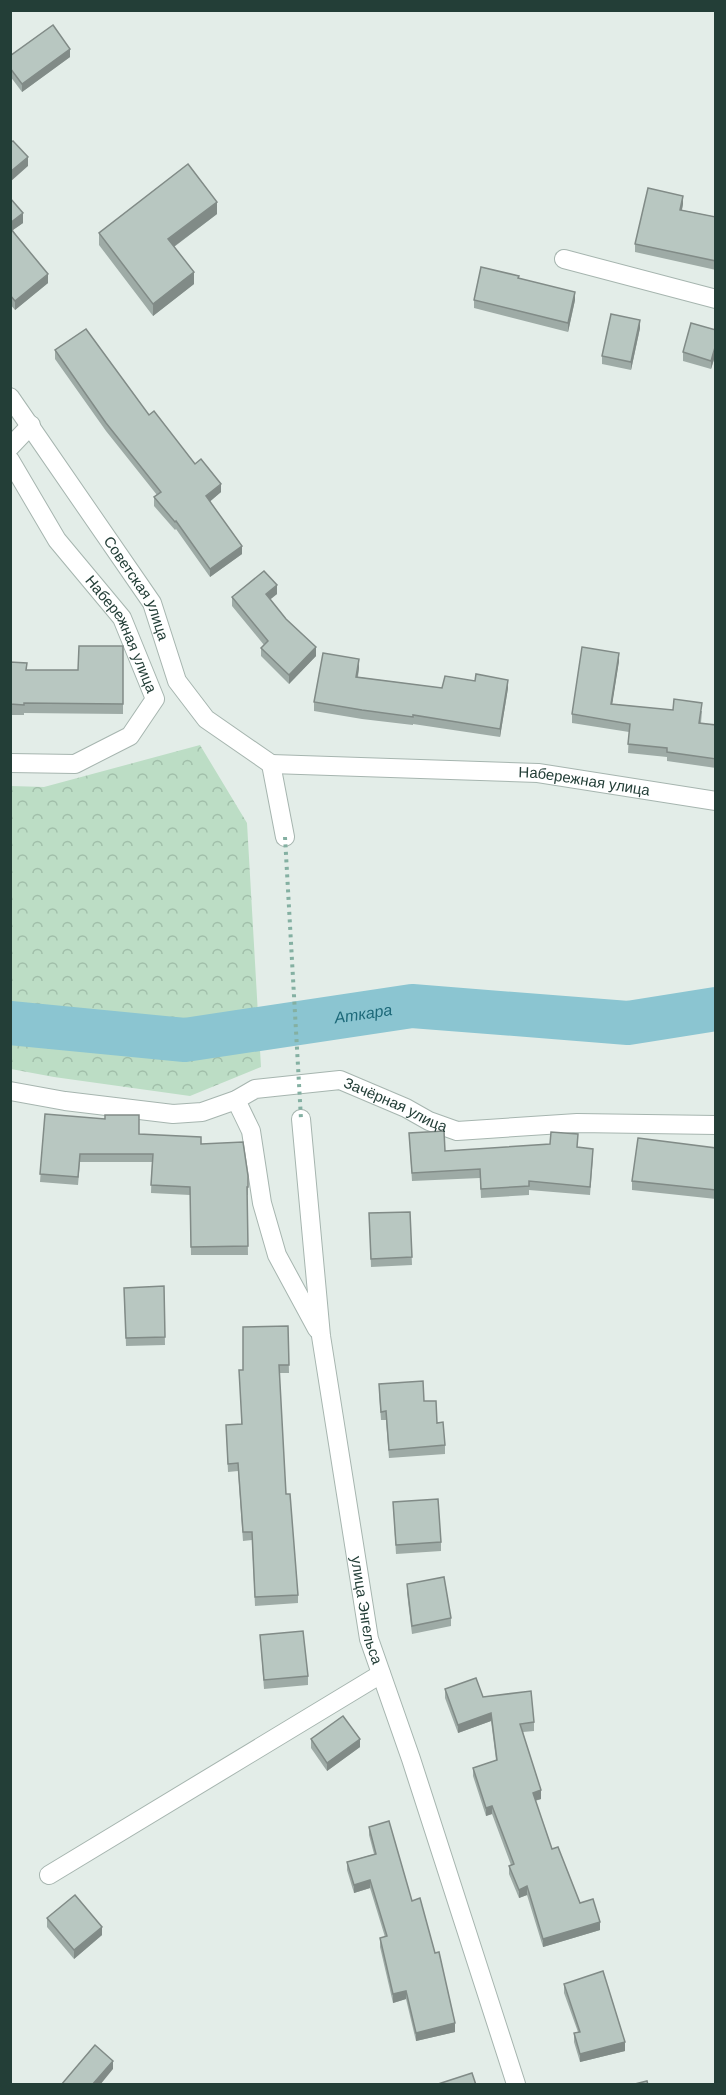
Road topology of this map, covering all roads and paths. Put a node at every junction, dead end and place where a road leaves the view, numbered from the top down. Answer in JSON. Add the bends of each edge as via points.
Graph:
{"nodes":[{"id":1,"x":564,"y":260,"type":"dead end"},
{"id":2,"x":716,"y":299,"type":"edge"},
{"id":3,"x":10,"y":397,"type":"edge"},
{"id":4,"x":31,"y":425,"type":"junction"},
{"id":5,"x":10,"y":447,"type":"edge"},
{"id":6,"x":10,"y":460,"type":"edge"},
{"id":7,"x":10,"y":763,"type":"edge"},
{"id":8,"x":272,"y":764,"type":"junction"},
{"id":9,"x":716,"y":801,"type":"edge"},
{"id":10,"x":285,"y":837,"type":"joint"},
{"id":11,"x":10,"y":1091,"type":"edge"},
{"id":12,"x":236,"y":1100,"type":"junction"},
{"id":13,"x":301,"y":1119,"type":"joint"},
{"id":14,"x":716,"y":1125,"type":"edge"},
{"id":15,"x":321,"y":1336,"type":"junction"},
{"id":16,"x":381,"y":1674,"type":"junction"},
{"id":17,"x":49,"y":1875,"type":"dead end"},
{"id":18,"x":516,"y":2085,"type":"edge"}],
"edges":[{"from":1,"to":2,"type":"street"},
{"from":3,"to":4,"type":"street","name":"Советская улица"},
{"from":4,"to":5,"type":"street"},
{"from":4,"to":8,"type":"street","name":"Советская улица","via":[[152,603],[177,681],[206,719]]},
{"from":6,"to":7,"type":"street","name":"Набережная улица","via":[[57,540],[122,618],[155,699],[130,736],[75,764]]},
{"from":8,"to":9,"type":"street","name":"Набережная улица","via":[[538,773]]},
{"from":8,"to":10,"type":"street"},
{"from":10,"to":13,"type":"path","bridge":true},
{"from":11,"to":12,"type":"street","name":"Зачёрная улица","via":[[173,1114],[202,1112]]},
{"from":12,"to":14,"type":"street","name":"Зачёрная улица","via":[[255,1089],[340,1080],[457,1131],[576,1123]]},
{"from":12,"to":15,"type":"street","via":[[250,1131],[262,1203],[277,1255]]},
{"from":13,"to":15,"type":"street","name":"улица Энгельса"},
{"from":15,"to":16,"type":"street","name":"улица Энгельса","via":[[369,1639]]},
{"from":16,"to":17,"type":"street"},
{"from":16,"to":18,"type":"street","name":"улица Энгельса"}]}
